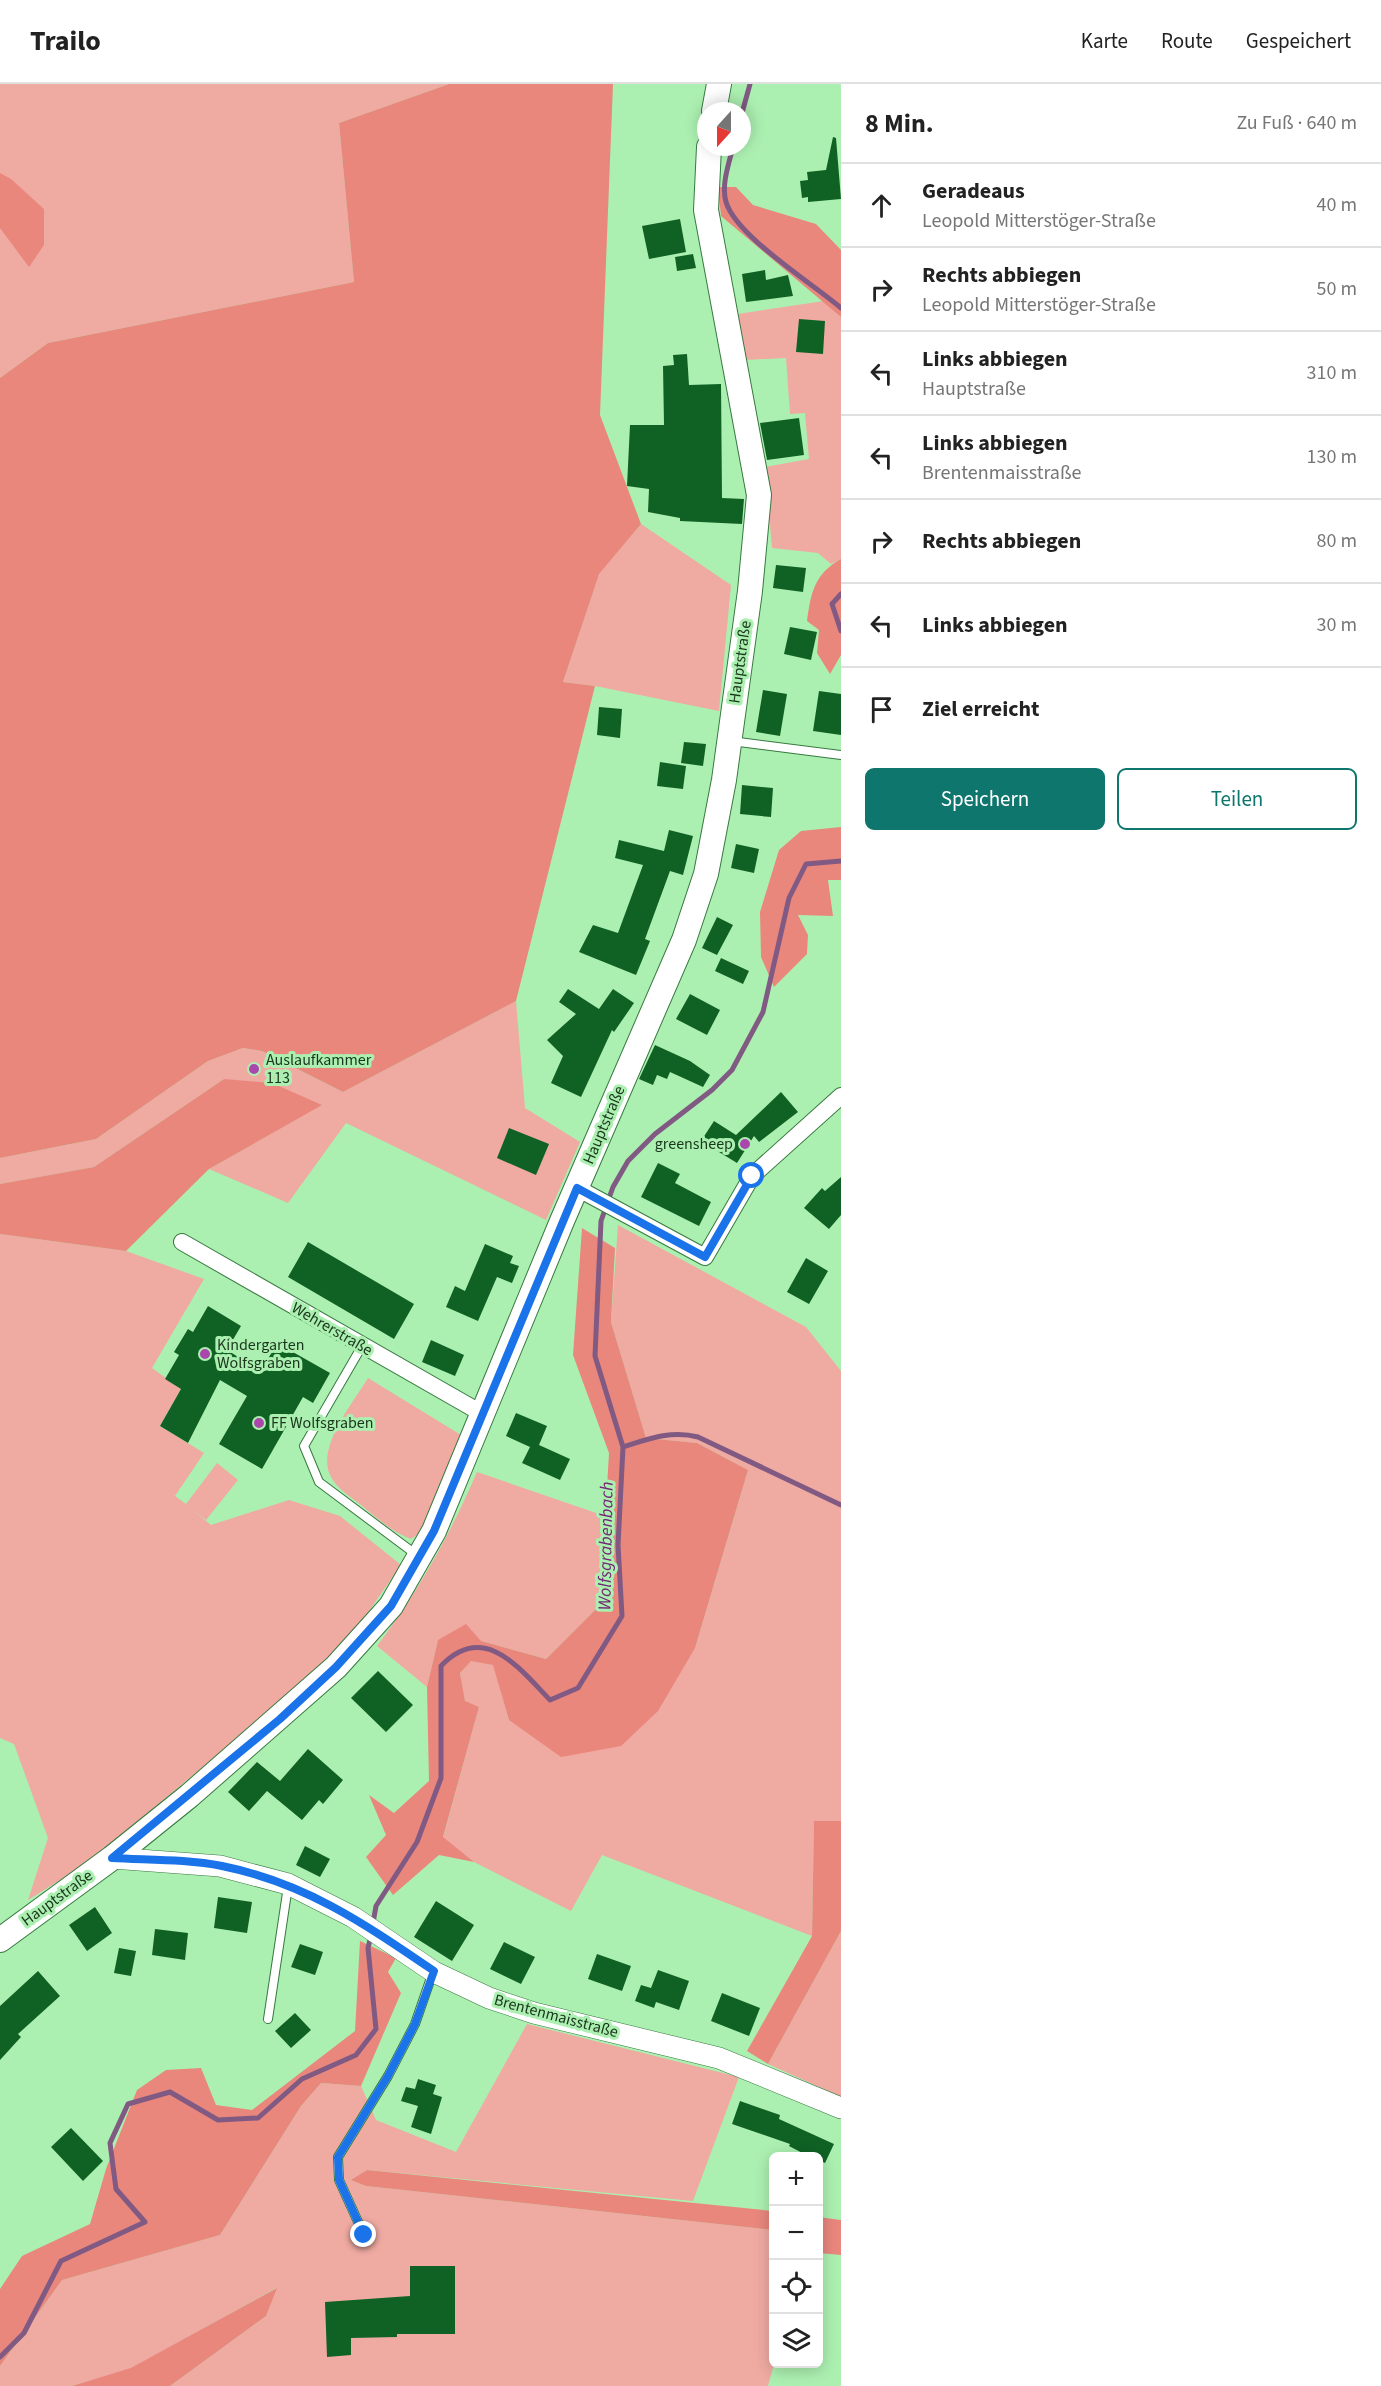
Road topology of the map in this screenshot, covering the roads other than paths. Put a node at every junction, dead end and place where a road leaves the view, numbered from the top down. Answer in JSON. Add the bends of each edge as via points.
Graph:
{"nodes":[{"id":1,"x":719,"y":84,"type":"edge"},
{"id":2,"x":716,"y":102,"type":"edge"},
{"id":3,"x":709,"y":156,"type":"edge"},
{"id":4,"x":730,"y":741,"type":"junction"},
{"id":5,"x":841,"y":755,"type":"edge"},
{"id":6,"x":841,"y":1096,"type":"edge"},
{"id":7,"x":588,"y":1193,"type":"junction"},
{"id":8,"x":182,"y":1242,"type":"dead end"},
{"id":9,"x":362,"y":1346,"type":"junction"},
{"id":10,"x":483,"y":1414,"type":"junction"},
{"id":11,"x":421,"y":1558,"type":"junction"},
{"id":12,"x":112,"y":1858,"type":"junction"},
{"id":13,"x":288,"y":1884,"type":"junction"},
{"id":14,"x":0,"y":1940,"type":"edge"},
{"id":15,"x":434,"y":1971,"type":"junction"},
{"id":16,"x":268,"y":2019,"type":"dead end"},
{"id":17,"x":841,"y":2108,"type":"edge"},
{"id":18,"x":364,"y":2235,"type":"dead end"}],
"edges":[{"from":1,"to":2,"type":"main road"},
{"from":3,"to":4,"type":"main road","name":"Hauptstraße","via":[[706,210],[759,495]]},
{"from":4,"to":5,"type":"lane"},
{"from":4,"to":7,"type":"main road","name":"Hauptstraße","via":[[706,874]]},
{"from":6,"to":7,"type":"street","via":[[752,1176],[705,1257]]},
{"from":7,"to":10,"type":"main road","name":"Hauptstraße"},
{"from":8,"to":9,"type":"street","name":"Wehrerstraße"},
{"from":9,"to":10,"type":"street","name":"Wehrerstraße"},
{"from":9,"to":11,"type":"lane","via":[[304,1446],[319,1482]]},
{"from":10,"to":11,"type":"main road","name":"Hauptstraße"},
{"from":11,"to":12,"type":"main road","name":"Hauptstraße","via":[[391,1606],[336,1667]]},
{"from":12,"to":13,"type":"street","name":"Brentenmaisstraße","via":[[220,1866]]},
{"from":12,"to":14,"type":"main road","name":"Hauptstraße"},
{"from":13,"to":15,"type":"street","name":"Brentenmaisstraße","via":[[353,1917]]},
{"from":13,"to":16,"type":"lane"},
{"from":15,"to":17,"type":"street","name":"Brentenmaisstraße","via":[[489,1998],[534,2013],[719,2058]]},
{"from":15,"to":18,"type":"lane","via":[[415,2024],[394,2066],[338,2157],[339,2180]]}]}
